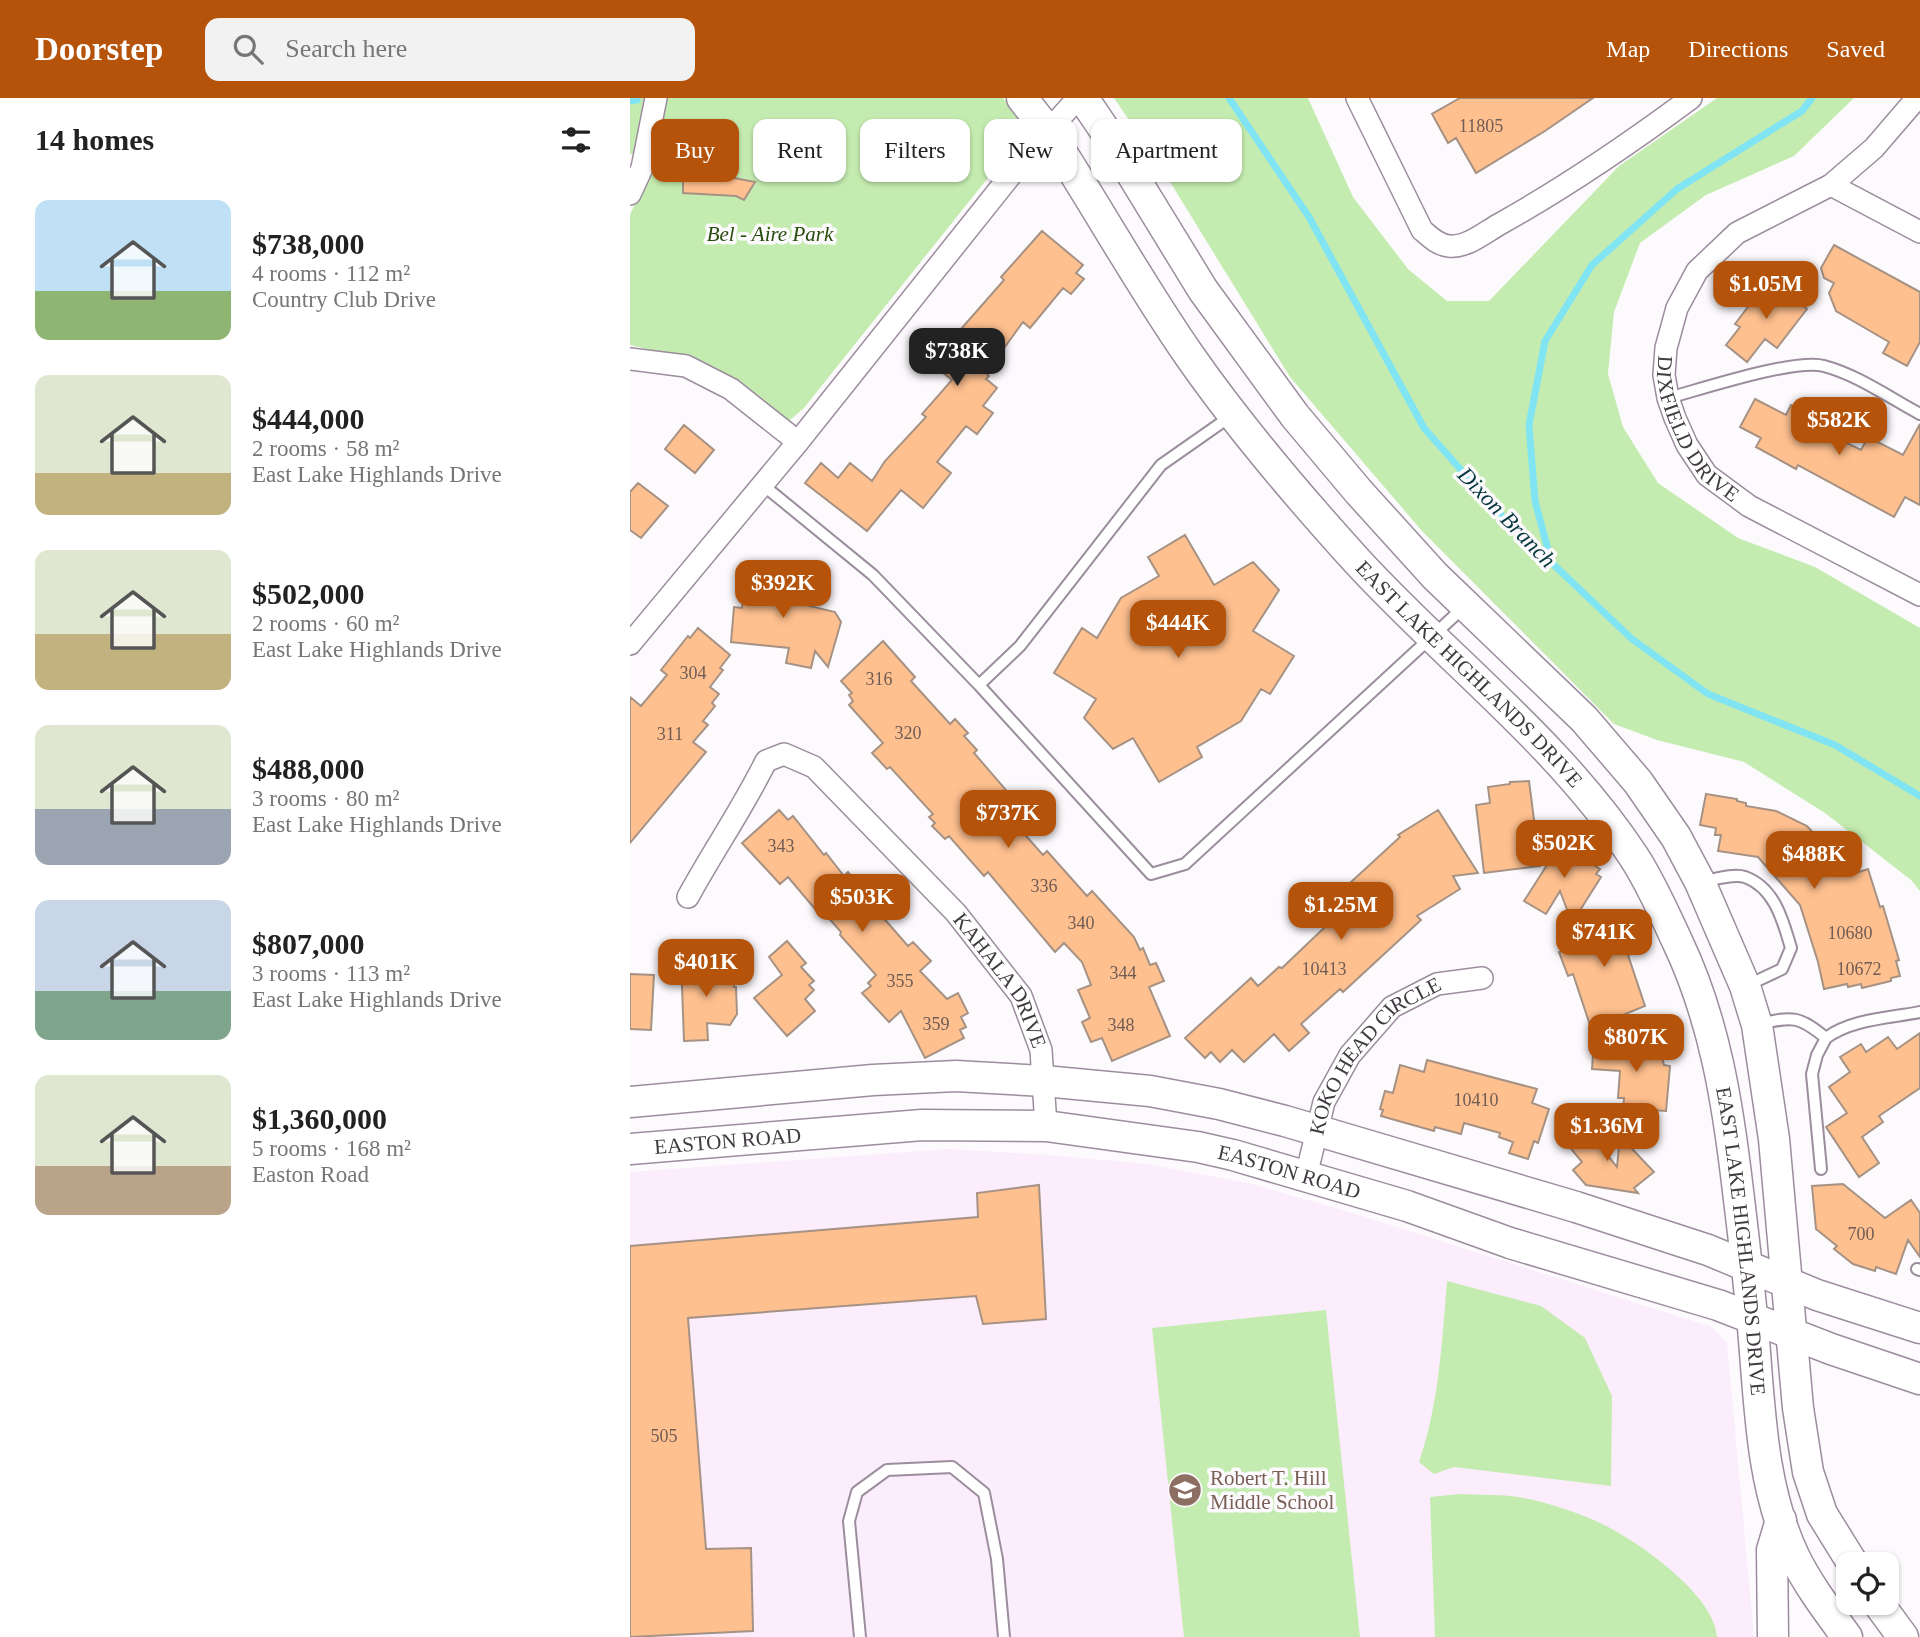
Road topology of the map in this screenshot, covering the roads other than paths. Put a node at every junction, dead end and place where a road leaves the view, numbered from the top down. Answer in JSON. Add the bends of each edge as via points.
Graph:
{"nodes":[{"id":1,"x":656,"y":98,"type":"edge"},
{"id":2,"x":1022,"y":98,"type":"edge"},
{"id":3,"x":1080,"y":98,"type":"edge"},
{"id":4,"x":1691,"y":98,"type":"edge"},
{"id":5,"x":1917,"y":98,"type":"edge"},
{"id":6,"x":1362,"y":100,"type":"edge"},
{"id":7,"x":1039,"y":119,"type":"edge"},
{"id":8,"x":1060,"y":119,"type":"edge"},
{"id":9,"x":1077,"y":177,"type":"edge"},
{"id":10,"x":1006,"y":182,"type":"edge"},
{"id":11,"x":1831,"y":185,"type":"junction"},
{"id":12,"x":630,"y":194,"type":"edge"},
{"id":13,"x":1920,"y":232,"type":"edge"},
{"id":14,"x":630,"y":359,"type":"edge"},
{"id":15,"x":1668,"y":398,"type":"junction"},
{"id":16,"x":1234,"y":414,"type":"junction"},
{"id":17,"x":1920,"y":414,"type":"edge"},
{"id":18,"x":798,"y":442,"type":"junction"},
{"id":19,"x":763,"y":485,"type":"junction"},
{"id":20,"x":1920,"y":595,"type":"edge"},
{"id":21,"x":1465,"y":606,"type":"junction"},
{"id":22,"x":1432,"y":639,"type":"junction"},
{"id":23,"x":630,"y":644,"type":"edge"},
{"id":24,"x":979,"y":685,"type":"junction"},
{"id":25,"x":1700,"y":882,"type":"junction"},
{"id":26,"x":688,"y":897,"type":"dead end"},
{"id":27,"x":1482,"y":978,"type":"dead end"},
{"id":28,"x":1745,"y":986,"type":"junction"},
{"id":29,"x":1920,"y":1012,"type":"edge"},
{"id":30,"x":1757,"y":1025,"type":"junction"},
{"id":31,"x":1826,"y":1038,"type":"junction"},
{"id":32,"x":1044,"y":1081,"type":"junction"},
{"id":33,"x":630,"y":1102,"type":"edge"},
{"id":34,"x":1046,"y":1126,"type":"junction"},
{"id":35,"x":1316,"y":1130,"type":"junction"},
{"id":36,"x":630,"y":1149,"type":"edge"},
{"id":37,"x":1821,"y":1169,"type":"dead end"},
{"id":38,"x":1306,"y":1176,"type":"junction"},
{"id":39,"x":1747,"y":1266,"type":"junction"},
{"id":40,"x":1787,"y":1282,"type":"junction"},
{"id":41,"x":1752,"y":1318,"type":"junction"},
{"id":42,"x":1920,"y":1328,"type":"edge"},
{"id":43,"x":1792,"y":1334,"type":"junction"},
{"id":44,"x":1920,"y":1379,"type":"edge"},
{"id":45,"x":1781,"y":1520,"type":"junction"},
{"id":46,"x":1846,"y":1552,"type":"edge"},
{"id":47,"x":1886,"y":1615,"type":"edge"},
{"id":48,"x":860,"y":1637,"type":"edge"},
{"id":49,"x":1004,"y":1637,"type":"edge"},
{"id":50,"x":1773,"y":1637,"type":"edge"},
{"id":51,"x":1847,"y":1637,"type":"edge"},
{"id":52,"x":1903,"y":1637,"type":"edge"}],
"edges":[{"from":1,"to":12,"type":"street","via":[[642,167]]},
{"from":2,"to":7,"type":"main road","name":"EAST LAKE HIGHLANDS DRIVE"},
{"from":3,"to":8,"type":"street"},
{"from":3,"to":21,"type":"main road","name":"EAST LAKE HIGHLANDS DRIVE","via":[[1108,135],[1197,280],[1295,416]]},
{"from":4,"to":6,"type":"street","via":[[1536,204],[1464,244],[1450,246],[1435,242],[1422,230]]},
{"from":5,"to":11,"type":"street","name":"DIXFIELD DRIVE","via":[[1874,148]]},
{"from":9,"to":16,"type":"main road","name":"EAST LAKE HIGHLANDS DRIVE","via":[[1182,345]]},
{"from":10,"to":18,"type":"street"},
{"from":11,"to":13,"type":"street"},
{"from":11,"to":15,"type":"street","name":"DIXFIELD DRIVE","via":[[1737,233],[1697,271],[1677,308],[1666,348]]},
{"from":14,"to":18,"type":"street","via":[[686,366],[731,389]]},
{"from":15,"to":17,"type":"lane","via":[[1783,368],[1822,366]]},
{"from":15,"to":20,"type":"street","name":"DIXFIELD DRIVE","via":[[1687,445],[1707,475],[1749,506]]},
{"from":16,"to":22,"type":"main road","name":"EAST LAKE HIGHLANDS DRIVE","via":[[1356,560]]},
{"from":16,"to":24,"type":"lane","via":[[1161,465],[1020,646]]},
{"from":18,"to":19,"type":"street"},
{"from":19,"to":23,"type":"street"},
{"from":19,"to":24,"type":"lane","via":[[873,575]]},
{"from":21,"to":22,"type":"lane"},
{"from":21,"to":25,"type":"main road","name":"EAST LAKE HIGHLANDS DRIVE","via":[[1584,719],[1645,793]]},
{"from":22,"to":24,"type":"lane","via":[[1185,864],[1151,874]]},
{"from":22,"to":39,"type":"main road","name":"EAST LAKE HIGHLANDS DRIVE","via":[[1564,766],[1642,871],[1695,982],[1715,1045],[1732,1133]]},
{"from":25,"to":28,"type":"main road","name":"EAST LAKE HIGHLANDS DRIVE"},
{"from":25,"to":28,"type":"lane","via":[[1743,876],[1763,888],[1781,913],[1791,948],[1782,969]]},
{"from":26,"to":32,"type":"street","name":"KAHALA DRIVE","via":[[766,761],[784,754],[814,767],[957,913],[1021,996],[1041,1050]]},
{"from":27,"to":35,"type":"street","name":"KOKO HEAD CIRCLE","via":[[1437,984],[1392,1007],[1350,1055],[1324,1102]]},
{"from":28,"to":30,"type":"main road","name":"EAST LAKE HIGHLANDS DRIVE"},
{"from":29,"to":31,"type":"lane","via":[[1854,1024]]},
{"from":30,"to":31,"type":"lane","via":[[1799,1019]]},
{"from":30,"to":40,"type":"main road","name":"EAST LAKE HIGHLANDS DRIVE","via":[[1774,1139]]},
{"from":31,"to":37,"type":"lane","via":[[1812,1074]]},
{"from":32,"to":33,"type":"main road","via":[[956,1076],[873,1080]]},
{"from":32,"to":34,"type":"street","name":"KAHALA DRIVE"},
{"from":32,"to":35,"type":"main road","via":[[1150,1091]]},
{"from":34,"to":36,"type":"main road","name":"EASTON ROAD","via":[[922,1125]]},
{"from":34,"to":38,"type":"main road","name":"EASTON ROAD","via":[[1198,1147]]},
{"from":35,"to":38,"type":"street","name":"KOKO HEAD CIRCLE"},
{"from":35,"to":39,"type":"main road","via":[[1576,1207]]},
{"from":38,"to":41,"type":"main road","name":"EASTON ROAD"},
{"from":39,"to":40,"type":"main road"},
{"from":39,"to":41,"type":"main road","name":"EAST LAKE HIGHLANDS DRIVE"},
{"from":40,"to":42,"type":"main road"},
{"from":40,"to":43,"type":"main road","name":"EAST LAKE HIGHLANDS DRIVE"},
{"from":41,"to":43,"type":"main road","name":"EASTON ROAD"},
{"from":41,"to":45,"type":"main road","name":"EAST LAKE HIGHLANDS DRIVE","via":[[1759,1415],[1768,1476]]},
{"from":43,"to":44,"type":"main road","name":"EASTON ROAD"},
{"from":43,"to":46,"type":"main road","name":"EAST LAKE HIGHLANDS DRIVE","via":[[1808,1472],[1822,1514]]},
{"from":45,"to":50,"type":"main road","via":[[1772,1550]]},
{"from":45,"to":51,"type":"main road","name":"EAST LAKE HIGHLANDS DRIVE","via":[[1794,1555]]},
{"from":47,"to":52,"type":"main road"},
{"from":48,"to":49,"type":"lane","via":[[849,1521],[857,1492],[887,1470],[952,1467],[984,1493],[997,1559]]}]}
